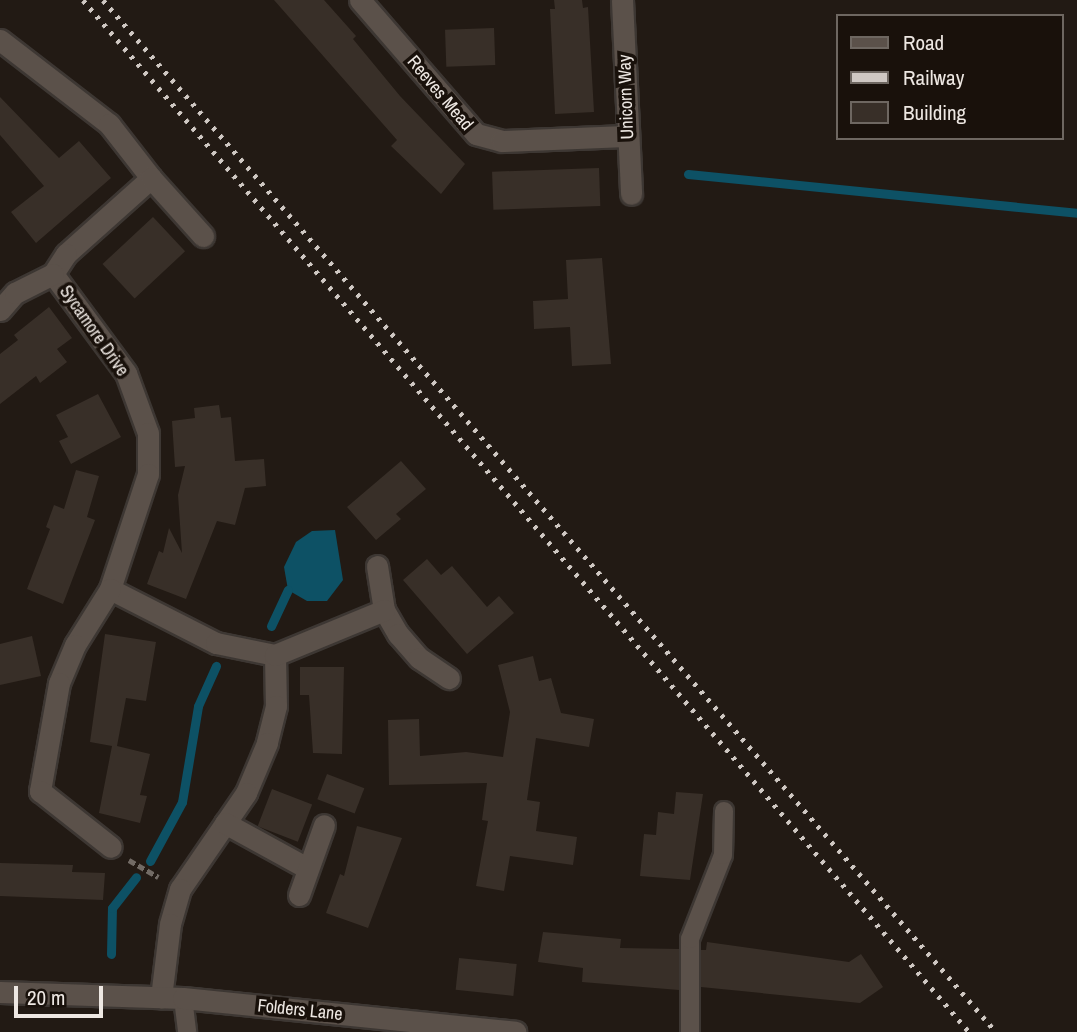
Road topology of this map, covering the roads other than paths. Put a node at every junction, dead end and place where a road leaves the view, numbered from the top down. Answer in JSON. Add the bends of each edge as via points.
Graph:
{"nodes":[{"id":1,"x":360,"y":0,"type":"edge"},
{"id":2,"x":622,"y":0,"type":"edge"},
{"id":3,"x":0,"y":40,"type":"edge"},
{"id":4,"x":627,"y":136,"type":"junction"},
{"id":5,"x":151,"y":178,"type":"junction"},
{"id":6,"x":631,"y":194,"type":"dead end"},
{"id":7,"x":203,"y":236,"type":"dead end"},
{"id":8,"x":53,"y":274,"type":"junction"},
{"id":9,"x":0,"y":310,"type":"edge"},
{"id":10,"x":377,"y":566,"type":"dead end"},
{"id":11,"x":110,"y":589,"type":"junction"},
{"id":12,"x":384,"y":610,"type":"junction"},
{"id":13,"x":275,"y":656,"type":"junction"},
{"id":14,"x":449,"y":677,"type":"dead end"},
{"id":15,"x":724,"y":811,"type":"dead end"},
{"id":16,"x":225,"y":823,"type":"junction"},
{"id":17,"x":324,"y":825,"type":"dead end"},
{"id":18,"x":111,"y":847,"type":"road end"},
{"id":19,"x":307,"y":868,"type":"junction"},
{"id":20,"x":299,"y":895,"type":"dead end"},
{"id":21,"x":0,"y":992,"type":"edge"},
{"id":22,"x":162,"y":997,"type":"junction"},
{"id":23,"x":183,"y":998,"type":"junction"},
{"id":24,"x":187,"y":1032,"type":"edge"},
{"id":25,"x":515,"y":1032,"type":"edge"},
{"id":26,"x":690,"y":1032,"type":"edge"}],
"edges":[{"from":1,"to":4,"type":"street","name":"Reeves Mead","via":[[476,134],[502,141]]},
{"from":2,"to":4,"type":"street","name":"Unicorn Way"},
{"from":3,"to":5,"type":"street","via":[[109,124]]},
{"from":4,"to":6,"type":"street","name":"Unicorn Way"},
{"from":5,"to":7,"type":"street"},
{"from":5,"to":8,"type":"street","name":"Sycamore Drive","via":[[66,254]]},
{"from":8,"to":9,"type":"street","name":"Sycamore Drive","via":[[15,293]]},
{"from":8,"to":11,"type":"street","name":"Sycamore Drive","via":[[126,373],[148,433],[148,474]]},
{"from":10,"to":12,"type":"street"},
{"from":11,"to":13,"type":"street","via":[[216,643]]},
{"from":11,"to":18,"type":"street","name":"Sycamore Drive","via":[[75,645],[59,682],[40,791]]},
{"from":12,"to":13,"type":"street"},
{"from":12,"to":14,"type":"street","via":[[419,658]]},
{"from":13,"to":16,"type":"street","via":[[276,706],[267,743],[246,793]]},
{"from":15,"to":26,"type":"lane","via":[[723,855],[690,939]]},
{"from":16,"to":19,"type":"street"},
{"from":16,"to":22,"type":"street","via":[[180,889],[170,924]]},
{"from":17,"to":19,"type":"street"},
{"from":19,"to":20,"type":"street"},
{"from":21,"to":22,"type":"street","name":"Folders Lane"},
{"from":22,"to":23,"type":"street","name":"Folders Lane"},
{"from":23,"to":24,"type":"lane"},
{"from":23,"to":25,"type":"street","name":"Folders Lane"}]}
